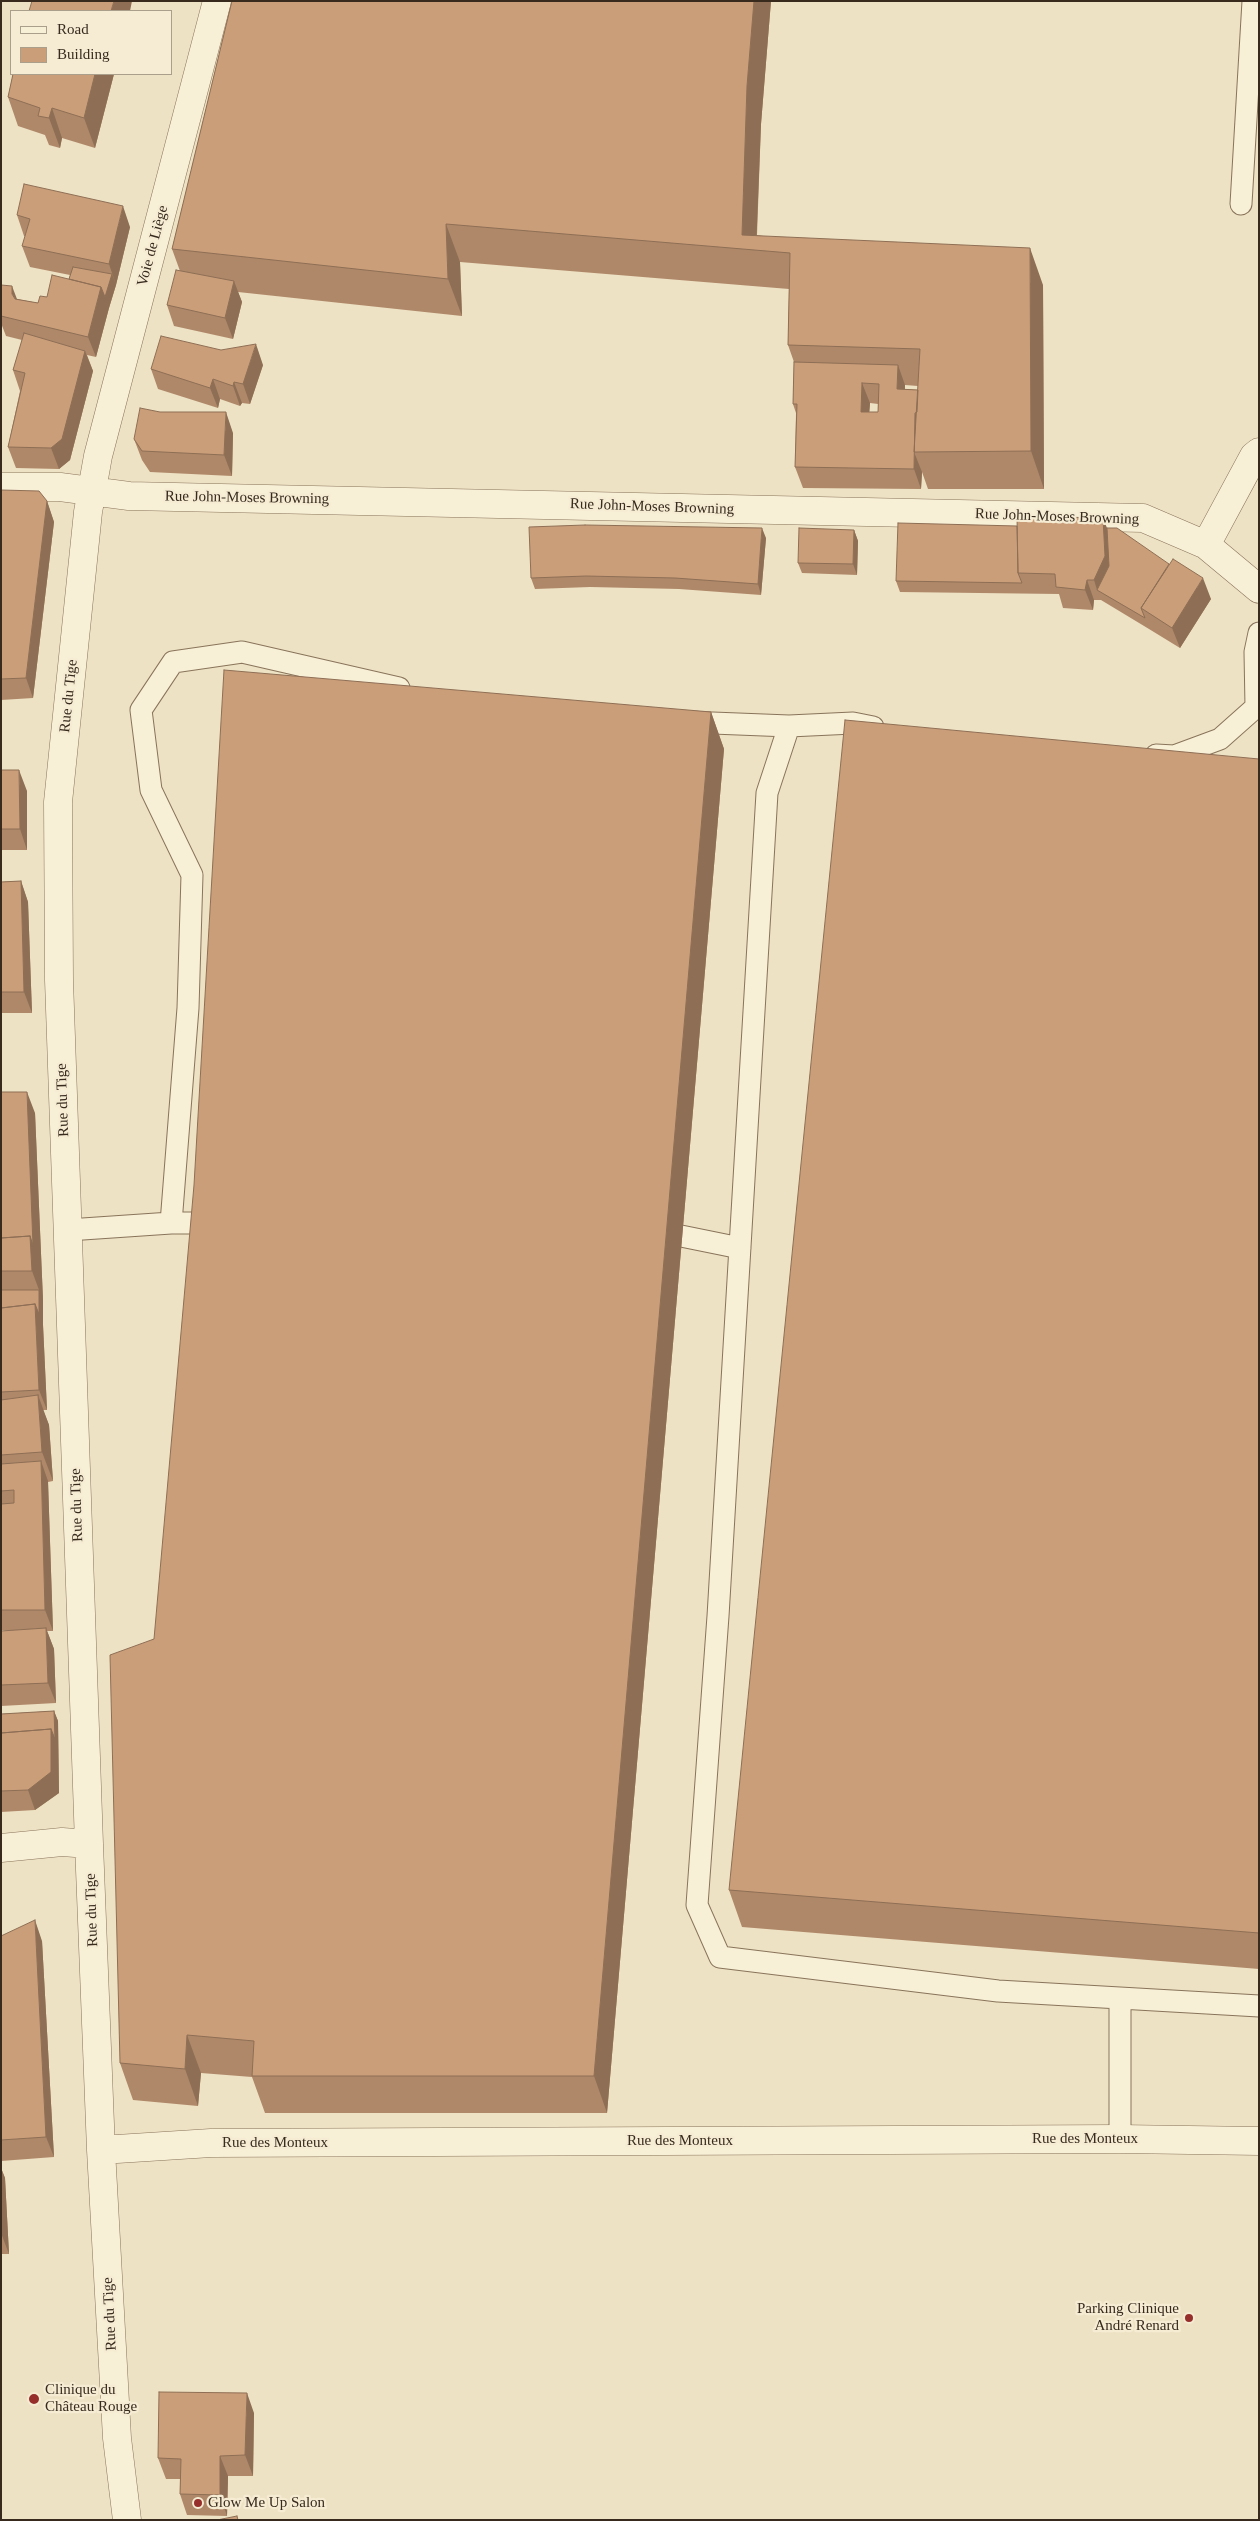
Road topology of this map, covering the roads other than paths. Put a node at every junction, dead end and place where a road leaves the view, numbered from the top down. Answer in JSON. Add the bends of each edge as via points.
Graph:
{"nodes":[{"id":1,"x":217,"y":1,"type":"edge"},
{"id":2,"x":1253,"y":1,"type":"edge"},
{"id":3,"x":1241,"y":204,"type":"dead end"},
{"id":4,"x":1259,"y":452,"type":"edge"},
{"id":5,"x":1,"y":487,"type":"edge"},
{"id":6,"x":92,"y":491,"type":"junction"},
{"id":7,"x":1206,"y":545,"type":"junction"},
{"id":8,"x":1259,"y":589,"type":"edge"},
{"id":9,"x":1259,"y":633,"type":"edge"},
{"id":10,"x":417,"y":692,"type":"edge"},
{"id":11,"x":1257,"y":707,"type":"edge"},
{"id":12,"x":670,"y":721,"type":"edge"},
{"id":13,"x":788,"y":726,"type":"junction"},
{"id":14,"x":890,"y":730,"type":"edge"},
{"id":15,"x":1136,"y":754,"type":"edge"},
{"id":16,"x":171,"y":1223,"type":"junction"},
{"id":17,"x":208,"y":1223,"type":"edge"},
{"id":18,"x":68,"y":1230,"type":"junction"},
{"id":19,"x":681,"y":1236,"type":"dead end"},
{"id":20,"x":740,"y":1248,"type":"junction"},
{"id":21,"x":88,"y":1844,"type":"junction"},
{"id":22,"x":1,"y":1848,"type":"edge"},
{"id":23,"x":1120,"y":1999,"type":"junction"},
{"id":24,"x":1259,"y":2006,"type":"edge"},
{"id":25,"x":1120,"y":2139,"type":"junction"},
{"id":26,"x":1259,"y":2141,"type":"edge"},
{"id":27,"x":101,"y":2150,"type":"junction"},
{"id":28,"x":127,"y":2520,"type":"edge"}],
"edges":[{"from":1,"to":6,"type":"street","name":"Voie de Liège","via":[[98,456]]},
{"from":2,"to":3,"type":"lane"},
{"from":4,"to":7,"type":"street"},
{"from":5,"to":6,"type":"street","name":"Rue John-Moses Browning","via":[[60,487]]},
{"from":6,"to":7,"type":"street","name":"Rue John-Moses Browning","via":[[138,496],[1143,518]]},
{"from":6,"to":18,"type":"street","name":"Rue du Tige","via":[[58,802],[59,980]]},
{"from":7,"to":8,"type":"street","name":"Rue John-Moses Browning"},
{"from":9,"to":11,"type":"lane","via":[[1255,652]]},
{"from":10,"to":16,"type":"lane","via":[[242,652],[173,662],[141,710],[151,790],[192,875],[188,1008]]},
{"from":11,"to":15,"type":"lane","via":[[1220,739],[1174,756]]},
{"from":12,"to":13,"type":"lane"},
{"from":13,"to":14,"type":"lane","via":[[853,723]]},
{"from":13,"to":20,"type":"lane","via":[[767,793]]},
{"from":16,"to":17,"type":"lane"},
{"from":16,"to":18,"type":"lane"},
{"from":18,"to":21,"type":"street","name":"Rue du Tige"},
{"from":19,"to":20,"type":"lane"},
{"from":20,"to":23,"type":"lane","via":[[697,1905],[720,1957],[998,1991]]},
{"from":21,"to":22,"type":"street","via":[[62,1842]]},
{"from":21,"to":27,"type":"street","name":"Rue du Tige"},
{"from":23,"to":24,"type":"lane"},
{"from":23,"to":25,"type":"lane"},
{"from":25,"to":26,"type":"street","name":"Rue des Monteux"},
{"from":25,"to":27,"type":"street","name":"Rue des Monteux","via":[[211,2143]]},
{"from":27,"to":28,"type":"street","name":"Rue du Tige","via":[[117,2438]]}]}
